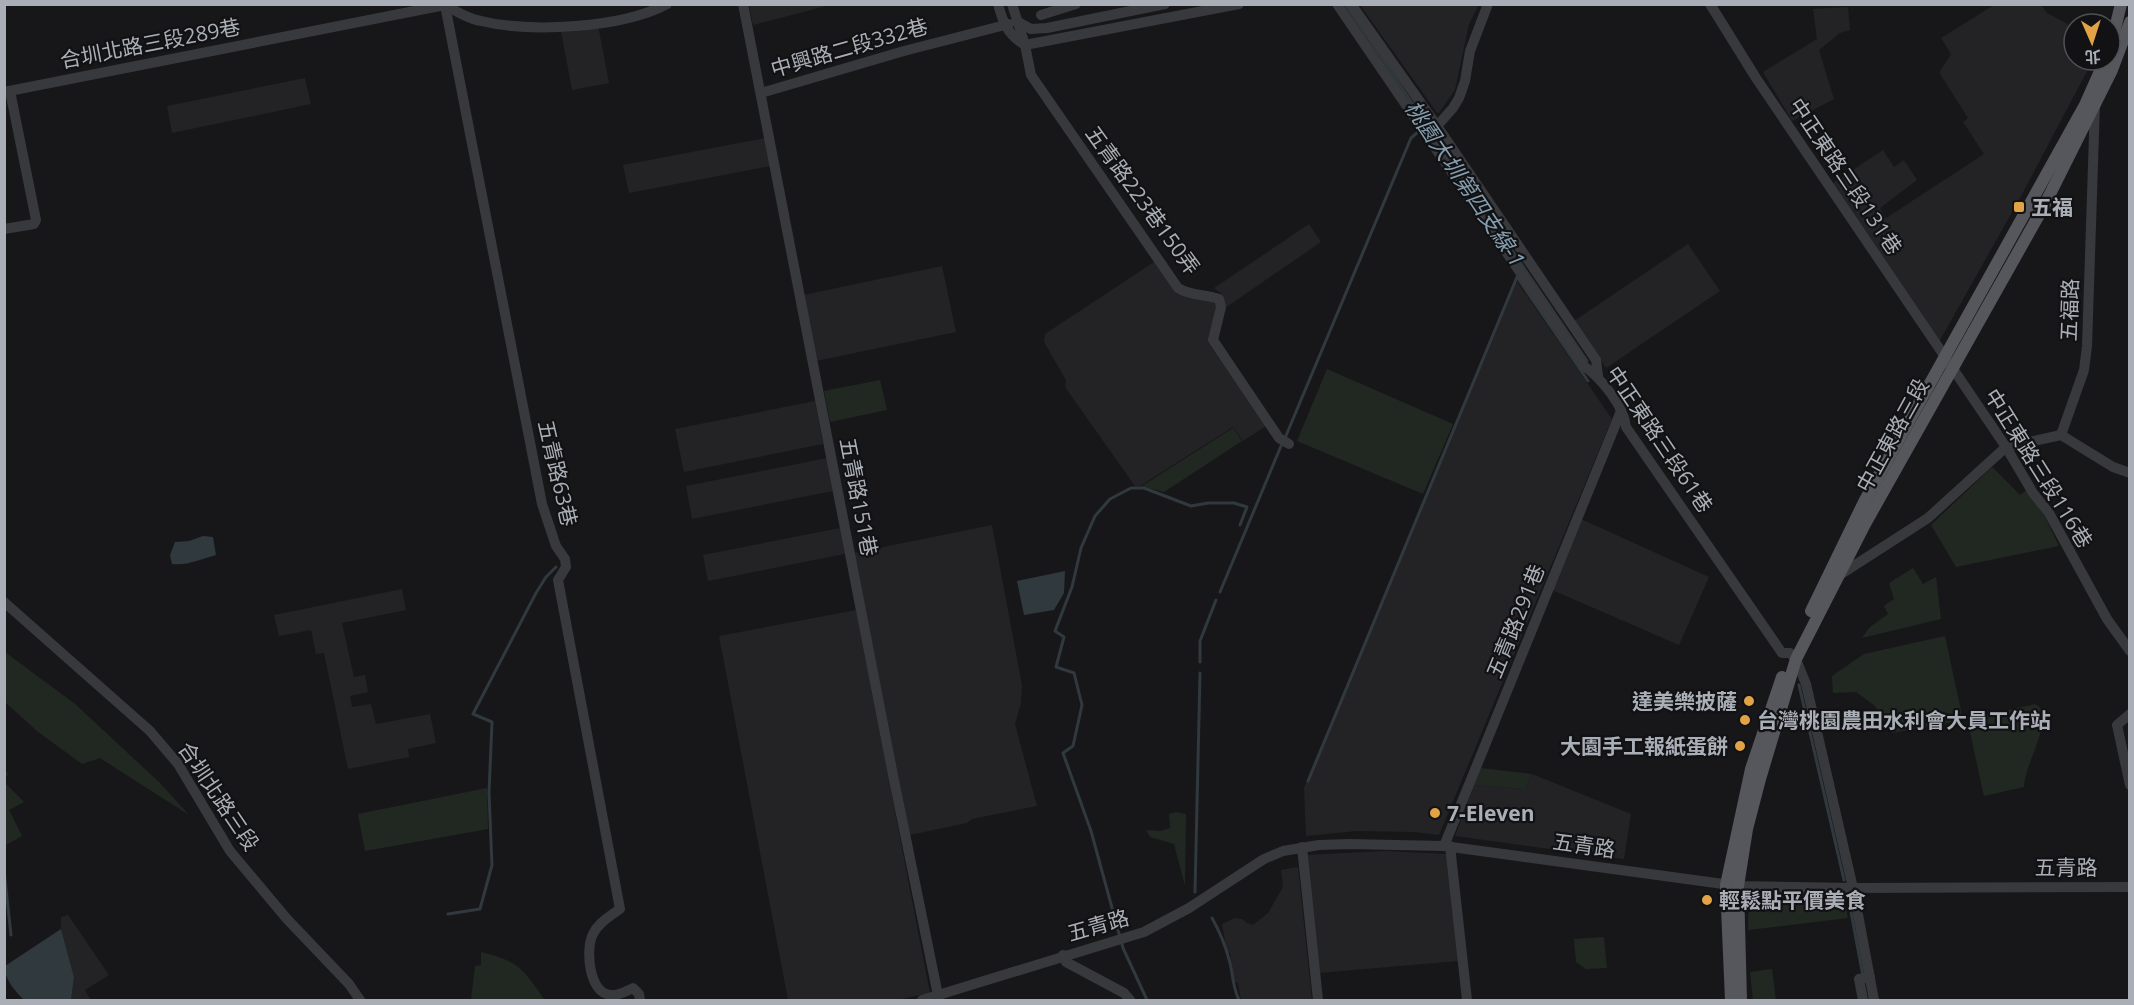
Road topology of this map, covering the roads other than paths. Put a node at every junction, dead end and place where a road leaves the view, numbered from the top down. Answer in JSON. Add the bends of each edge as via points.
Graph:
{"nodes":[{"id":1,"x":667,"y":4,"type":"edge"},
{"id":2,"x":743,"y":4,"type":"edge"},
{"id":3,"x":998,"y":4,"type":"edge"},
{"id":4,"x":1012,"y":4,"type":"edge"},
{"id":5,"x":1076,"y":4,"type":"edge"},
{"id":6,"x":1165,"y":4,"type":"edge"},
{"id":7,"x":1239,"y":4,"type":"edge"},
{"id":8,"x":1337,"y":4,"type":"edge"},
{"id":9,"x":1351,"y":4,"type":"edge"},
{"id":10,"x":1488,"y":4,"type":"edge"},
{"id":11,"x":1710,"y":4,"type":"edge"},
{"id":12,"x":444,"y":5,"type":"edge"},
{"id":13,"x":1041,"y":15,"type":"dead end"},
{"id":14,"x":1018,"y":22,"type":"junction"},
{"id":15,"x":2130,"y":22,"type":"edge"},
{"id":16,"x":1004,"y":26,"type":"junction"},
{"id":17,"x":1025,"y":45,"type":"junction"},
{"id":18,"x":2100,"y":72,"type":"edge"},
{"id":19,"x":7,"y":92,"type":"edge"},
{"id":20,"x":761,"y":93,"type":"junction"},
{"id":21,"x":2095,"y":104,"type":"junction"},
{"id":22,"x":1437,"y":126,"type":"junction"},
{"id":23,"x":4,"y":230,"type":"edge"},
{"id":24,"x":1944,"y":356,"type":"junction"},
{"id":25,"x":1953,"y":368,"type":"junction"},
{"id":26,"x":1598,"y":376,"type":"junction"},
{"id":27,"x":1621,"y":411,"type":"junction"},
{"id":28,"x":2061,"y":435,"type":"junction"},
{"id":29,"x":1289,"y":444,"type":"dead end"},
{"id":30,"x":2006,"y":447,"type":"junction"},
{"id":31,"x":2130,"y":473,"type":"edge"},
{"id":32,"x":1838,"y":576,"type":"junction"},
{"id":33,"x":4,"y":602,"type":"edge"},
{"id":34,"x":2130,"y":651,"type":"edge"},
{"id":35,"x":1793,"y":656,"type":"junction"},
{"id":36,"x":2130,"y":714,"type":"edge"},
{"id":37,"x":2130,"y":785,"type":"edge"},
{"id":38,"x":1447,"y":846,"type":"junction"},
{"id":39,"x":1302,"y":847,"type":"junction"},
{"id":40,"x":1732,"y":886,"type":"junction"},
{"id":41,"x":2130,"y":887,"type":"edge"},
{"id":42,"x":1853,"y":888,"type":"junction"},
{"id":43,"x":1063,"y":955,"type":"junction"},
{"id":44,"x":1870,"y":977,"type":"junction"},
{"id":45,"x":938,"y":998,"type":"edge"},
{"id":46,"x":360,"y":1000,"type":"edge"},
{"id":47,"x":640,"y":1000,"type":"edge"},
{"id":48,"x":922,"y":1000,"type":"edge"},
{"id":49,"x":1130,"y":1000,"type":"edge"},
{"id":50,"x":1318,"y":1000,"type":"edge"},
{"id":51,"x":1467,"y":1000,"type":"edge"},
{"id":52,"x":1731,"y":1000,"type":"edge"},
{"id":53,"x":1741,"y":1000,"type":"edge"},
{"id":54,"x":1863,"y":1000,"type":"edge"},
{"id":55,"x":1875,"y":1000,"type":"edge"}],
"edges":[{"from":1,"to":12,"type":"street","via":[[649,14],[602,24],[515,27],[479,21]]},
{"from":2,"to":20,"type":"street","name":"五青路151巷"},
{"from":3,"to":16,"type":"street"},
{"from":4,"to":14,"type":"street"},
{"from":5,"to":13,"type":"street"},
{"from":6,"to":14,"type":"street","via":[[1047,28],[1031,29]]},
{"from":7,"to":17,"type":"street"},
{"from":8,"to":26,"type":"street","name":"中正東路三段61巷","via":[[1584,366]]},
{"from":9,"to":22,"type":"street"},
{"from":10,"to":22,"type":"street","via":[[1470,51],[1459,98]]},
{"from":11,"to":24,"type":"street","name":"中正東路三段131巷"},
{"from":12,"to":19,"type":"street","name":"合圳北路三段289巷"},
{"from":12,"to":47,"type":"street","name":"五青路63巷","via":[[542,504],[556,546],[565,559],[566,567],[558,580],[620,909],[592,935],[590,968],[605,994],[612,996],[633,988]]},
{"from":14,"to":16,"type":"street","name":"中興路二段332巷"},
{"from":14,"to":17,"type":"street"},
{"from":15,"to":21,"type":"main road","name":"中正東路三段"},
{"from":16,"to":17,"type":"street"},
{"from":16,"to":20,"type":"street","name":"中興路二段332巷"},
{"from":17,"to":29,"type":"street","name":"五青路223巷150弄","via":[[1031,75],[1178,288],[1219,299],[1221,307],[1213,340],[1279,438]]},
{"from":18,"to":24,"type":"main road","name":"中正東路三段","via":[[2085,105]]},
{"from":19,"to":23,"type":"street","via":[[36,220],[34,224]]},
{"from":20,"to":45,"type":"street","name":"五青路151巷"},
{"from":21,"to":25,"type":"main road","name":"中正東路三段","via":[[2044,206]]},
{"from":21,"to":28,"type":"street","name":"五福路","via":[[2088,346],[2084,370]]},
{"from":22,"to":26,"type":"street","via":[[1596,360]]},
{"from":24,"to":25,"type":"street","name":"中正東路三段131巷"},
{"from":24,"to":35,"type":"main road","name":"中正東路三段","via":[[1864,502]]},
{"from":25,"to":30,"type":"street","name":"中正東路三段116巷"},
{"from":25,"to":32,"type":"main road","name":"中正東路三段"},
{"from":26,"to":27,"type":"street","name":"中正東路三段61巷"},
{"from":27,"to":35,"type":"street","name":"中正東路三段61巷","via":[[1626,427],[1782,653]]},
{"from":27,"to":38,"type":"street","name":"五青路291巷"},
{"from":28,"to":30,"type":"street"},
{"from":28,"to":31,"type":"street"},
{"from":30,"to":32,"type":"street","via":[[1928,518]]},
{"from":30,"to":34,"type":"street","name":"中正東路三段116巷","via":[[2049,513],[2106,619]]},
{"from":32,"to":35,"type":"main road","name":"中正東路三段"},
{"from":33,"to":46,"type":"street","name":"合圳北路三段","via":[[150,731],[178,764],[230,852]]},
{"from":35,"to":40,"type":"main road","name":"中正東路三段"},
{"from":35,"to":42,"type":"street","via":[[1806,684]]},
{"from":36,"to":37,"type":"street","via":[[2117,725]]},
{"from":38,"to":39,"type":"street","name":"五青路"},
{"from":38,"to":40,"type":"street","name":"五青路"},
{"from":38,"to":51,"type":"street"},
{"from":39,"to":43,"type":"street","name":"五青路","via":[[1264,859],[1144,932]]},
{"from":39,"to":50,"type":"street"},
{"from":40,"to":42,"type":"street","name":"五青路"},
{"from":40,"to":52,"type":"main road"},
{"from":40,"to":53,"type":"main road"},
{"from":41,"to":42,"type":"street","name":"五青路"},
{"from":42,"to":44,"type":"street"},
{"from":43,"to":45,"type":"street","name":"五青路"},
{"from":43,"to":49,"type":"street","via":[[1066,962]]},
{"from":44,"to":54,"type":"street","via":[[1859,979]]},
{"from":44,"to":55,"type":"street"},
{"from":45,"to":48,"type":"street","name":"五青路"}]}
